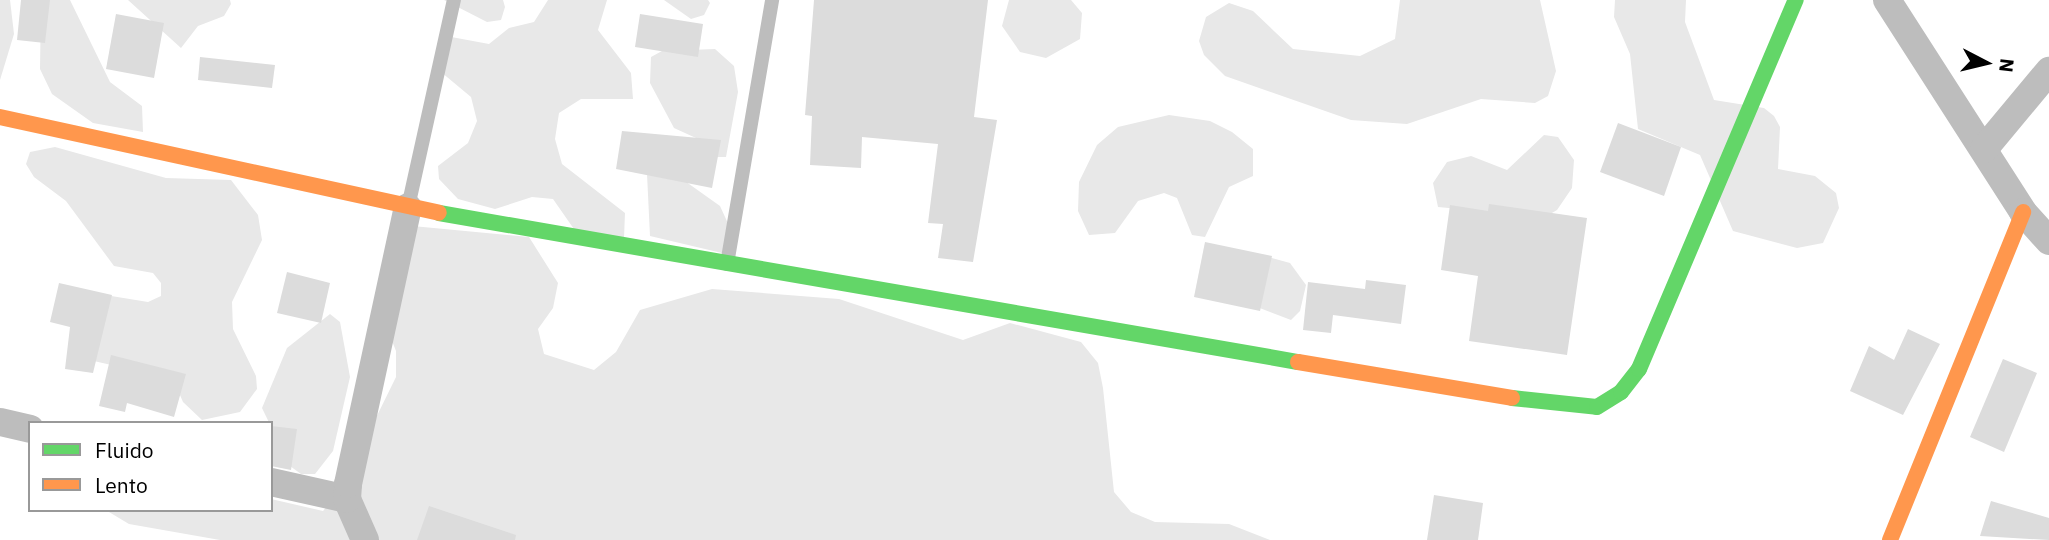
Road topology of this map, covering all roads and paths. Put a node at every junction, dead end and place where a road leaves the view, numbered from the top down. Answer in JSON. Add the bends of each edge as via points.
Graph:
{"nodes":[{"id":1,"x":454,"y":0,"type":"edge"},
{"id":2,"x":772,"y":0,"type":"edge"},
{"id":3,"x":1796,"y":0,"type":"edge"},
{"id":4,"x":1887,"y":0,"type":"edge"},
{"id":5,"x":2049,"y":72,"type":"edge"},
{"id":6,"x":0,"y":117,"type":"edge"},
{"id":7,"x":1984,"y":149,"type":"junction"},
{"id":8,"x":408,"y":206,"type":"junction"},
{"id":9,"x":2024,"y":212,"type":"junction"},
{"id":10,"x":2049,"y":241,"type":"edge"},
{"id":11,"x":726,"y":267,"type":"junction"},
{"id":12,"x":0,"y":422,"type":"edge"},
{"id":13,"x":28,"y":429,"type":"edge"},
{"id":14,"x":273,"y":482,"type":"edge"},
{"id":15,"x":347,"y":499,"type":"junction"},
{"id":16,"x":365,"y":540,"type":"edge"},
{"id":17,"x":1890,"y":540,"type":"edge"}],
"edges":[{"from":1,"to":8,"type":"lane"},
{"from":2,"to":11,"type":"lane"},
{"from":3,"to":11,"type":"street","via":[[1639,369],[1621,392],[1597,407],[1566,407]]},
{"from":4,"to":7,"type":"street"},
{"from":5,"to":7,"type":"street"},
{"from":6,"to":8,"type":"street"},
{"from":7,"to":9,"type":"street"},
{"from":8,"to":11,"type":"street"},
{"from":8,"to":15,"type":"street"},
{"from":9,"to":10,"type":"street"},
{"from":9,"to":17,"type":"street"},
{"from":12,"to":13,"type":"street"},
{"from":14,"to":15,"type":"street"},
{"from":15,"to":16,"type":"street"}]}
